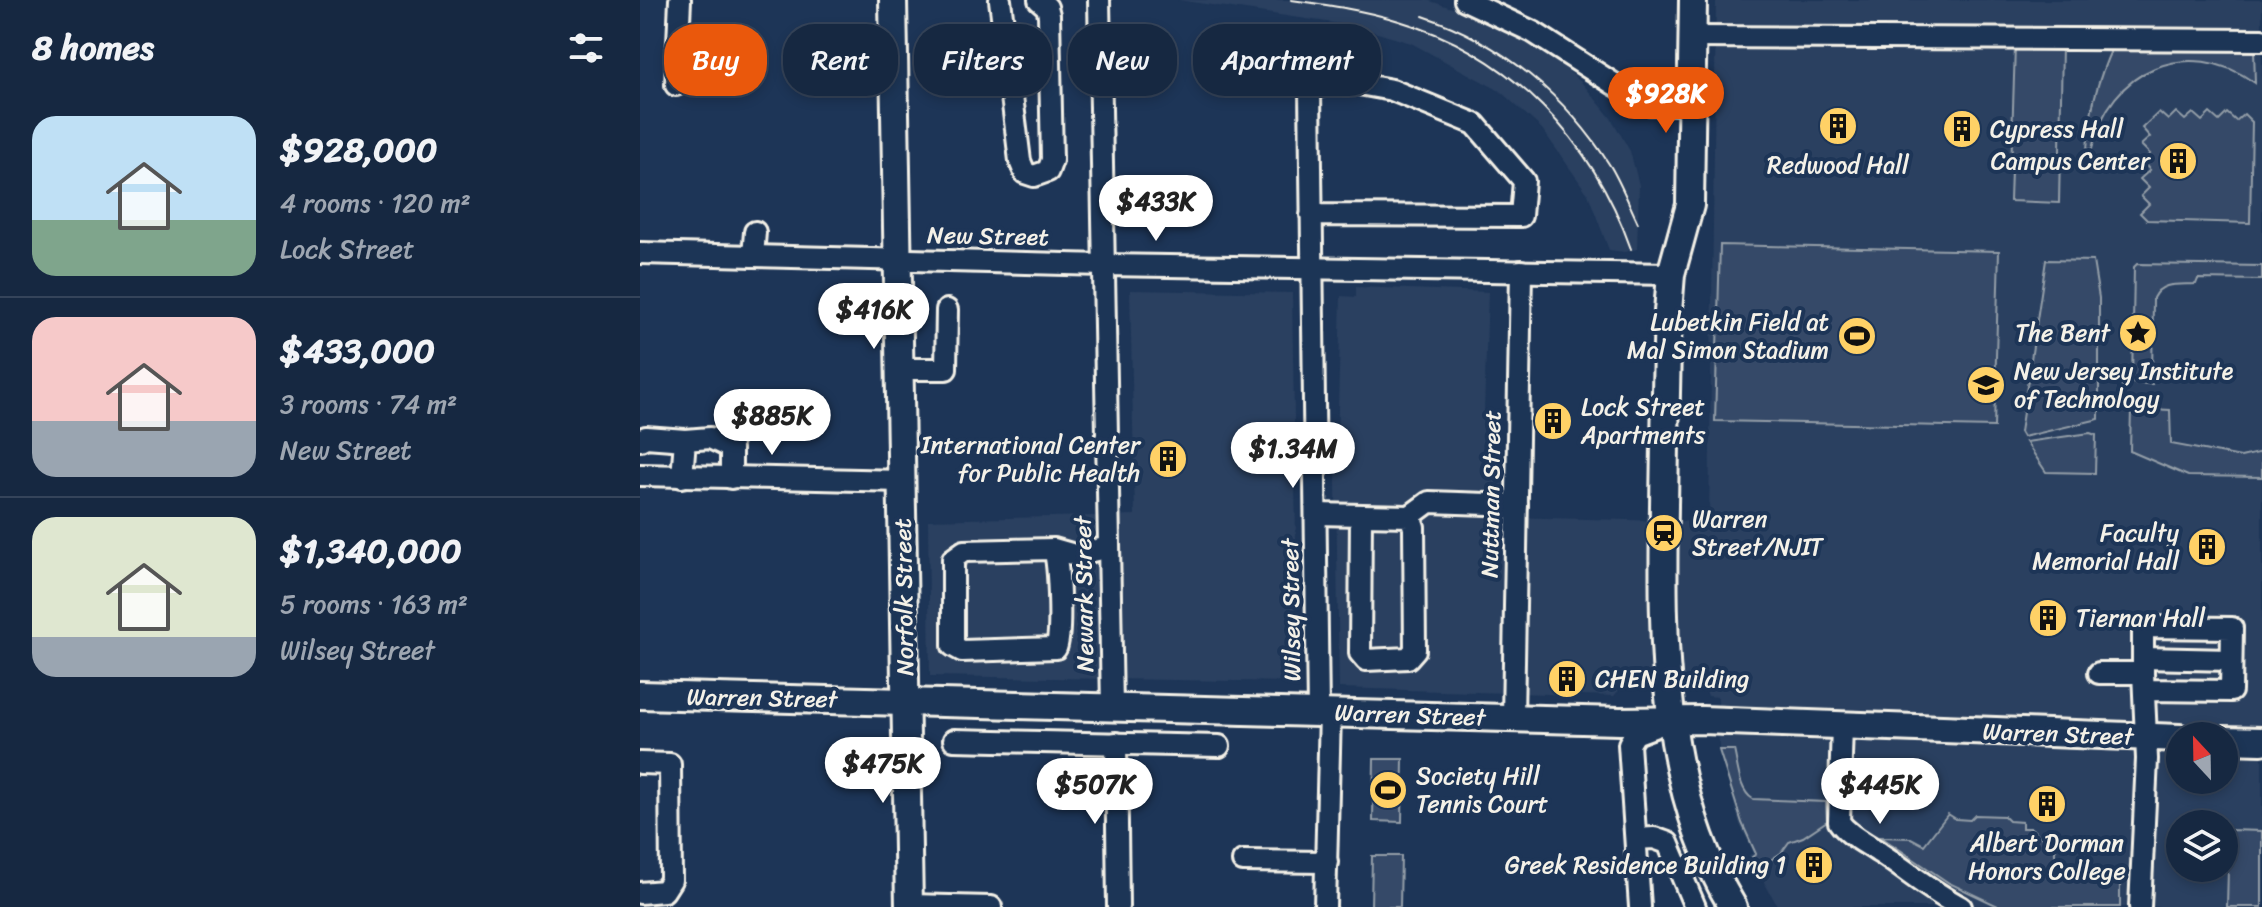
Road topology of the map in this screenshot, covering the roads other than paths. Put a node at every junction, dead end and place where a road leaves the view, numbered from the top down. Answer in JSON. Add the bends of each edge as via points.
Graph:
{"nodes":[{"id":1,"x":680,"y":0,"type":"edge"},
{"id":2,"x":893,"y":0,"type":"edge"},
{"id":3,"x":1000,"y":0,"type":"edge"},
{"id":4,"x":1039,"y":0,"type":"edge"},
{"id":5,"x":1099,"y":0,"type":"edge"},
{"id":6,"x":1465,"y":0,"type":"edge"},
{"id":7,"x":1693,"y":0,"type":"edge"},
{"id":8,"x":679,"y":24,"type":"edge"},
{"id":9,"x":1692,"y":37,"type":"junction"},
{"id":10,"x":2262,"y":40,"type":"edge"},
{"id":11,"x":1692,"y":104,"type":"junction"},
{"id":12,"x":1311,"y":215,"type":"junction"},
{"id":13,"x":755,"y":232,"type":"dead end"},
{"id":14,"x":640,"y":253,"type":"edge"},
{"id":15,"x":753,"y":256,"type":"junction"},
{"id":16,"x":897,"y":260,"type":"junction"},
{"id":17,"x":1104,"y":265,"type":"junction"},
{"id":18,"x":1313,"y":267,"type":"junction"},
{"id":19,"x":1521,"y":271,"type":"junction"},
{"id":20,"x":1671,"y":274,"type":"junction"},
{"id":21,"x":947,"y":310,"type":"dead end"},
{"id":22,"x":900,"y":369,"type":"junction"},
{"id":23,"x":640,"y":440,"type":"edge"},
{"id":24,"x":685,"y":440,"type":"junction"},
{"id":25,"x":640,"y":475,"type":"edge"},
{"id":26,"x":682,"y":477,"type":"junction"},
{"id":27,"x":731,"y":478,"type":"junction"},
{"id":28,"x":902,"y":481,"type":"junction"},
{"id":29,"x":1517,"y":505,"type":"junction"},
{"id":30,"x":1316,"y":514,"type":"junction"},
{"id":31,"x":1361,"y":521,"type":"junction"},
{"id":32,"x":1412,"y":522,"type":"junction"},
{"id":33,"x":1109,"y":547,"type":"junction"},
{"id":34,"x":1054,"y":549,"type":"junction"},
{"id":35,"x":2231,"y":660,"type":"junction"},
{"id":36,"x":2099,"y":673,"type":"dead end"},
{"id":37,"x":2143,"y":674,"type":"junction"},
{"id":38,"x":640,"y":695,"type":"edge"},
{"id":39,"x":906,"y":701,"type":"junction"},
{"id":40,"x":1112,"y":707,"type":"junction"},
{"id":41,"x":1324,"y":712,"type":"junction"},
{"id":42,"x":1513,"y":718,"type":"junction"},
{"id":43,"x":1670,"y":720,"type":"junction"},
{"id":44,"x":1842,"y":725,"type":"junction"},
{"id":45,"x":2145,"y":737,"type":"junction"},
{"id":46,"x":2166,"y":738,"type":"edge"},
{"id":47,"x":954,"y":740,"type":"dead end"},
{"id":48,"x":2238,"y":740,"type":"edge"},
{"id":49,"x":2262,"y":741,"type":"edge"},
{"id":50,"x":1116,"y":743,"type":"junction"},
{"id":51,"x":1219,"y":746,"type":"dead end"},
{"id":52,"x":640,"y":763,"type":"edge"},
{"id":53,"x":1636,"y":839,"type":"junction"},
{"id":54,"x":1243,"y":861,"type":"dead end"},
{"id":55,"x":1327,"y":862,"type":"junction"},
{"id":56,"x":640,"y":893,"type":"edge"},
{"id":57,"x":909,"y":906,"type":"edge"},
{"id":58,"x":991,"y":907,"type":"edge"},
{"id":59,"x":1118,"y":907,"type":"edge"},
{"id":60,"x":1325,"y":907,"type":"edge"},
{"id":61,"x":1640,"y":907,"type":"edge"},
{"id":62,"x":1695,"y":907,"type":"edge"},
{"id":63,"x":1733,"y":907,"type":"edge"},
{"id":64,"x":1961,"y":907,"type":"edge"},
{"id":65,"x":2140,"y":907,"type":"edge"}],
"edges":[{"from":1,"to":8,"type":"street"},
{"from":2,"to":16,"type":"main road","name":"Norfolk Street"},
{"from":3,"to":4,"type":"street","via":[[1020,161],[1025,173],[1034,176],[1048,171],[1052,160],[1049,15]]},
{"from":5,"to":17,"type":"street","name":"Newark Street"},
{"from":6,"to":11,"type":"street","via":[[1533,32],[1651,104]]},
{"from":7,"to":9,"type":"main road"},
{"from":9,"to":10,"type":"street"},
{"from":9,"to":11,"type":"main road"},
{"from":11,"to":20,"type":"main road","via":[[1690,205]]},
{"from":12,"to":12,"type":"street","name":"Wilsey Street","via":[[1310,90],[1337,80],[1392,90],[1475,124],[1524,181],[1521,216]]},
{"from":12,"to":18,"type":"street","name":"Wilsey Street"},
{"from":13,"to":15,"type":"street"},
{"from":14,"to":15,"type":"street","name":"New Street"},
{"from":15,"to":16,"type":"street","name":"New Street"},
{"from":16,"to":17,"type":"street","name":"New Street"},
{"from":16,"to":22,"type":"main road","name":"Norfolk Street"},
{"from":17,"to":18,"type":"street","name":"New Street"},
{"from":17,"to":33,"type":"street","name":"Newark Street"},
{"from":18,"to":19,"type":"street","name":"New Street"},
{"from":18,"to":30,"type":"street","name":"Wilsey Street"},
{"from":19,"to":20,"type":"street","name":"New Street"},
{"from":19,"to":29,"type":"street","name":"Nuttman Street"},
{"from":20,"to":43,"type":"main road","via":[[1663,540]]},
{"from":21,"to":22,"type":"street","via":[[946,369]]},
{"from":22,"to":28,"type":"main road","name":"Norfolk Street"},
{"from":23,"to":24,"type":"street"},
{"from":24,"to":26,"type":"street"},
{"from":24,"to":27,"type":"street","via":[[710,438],[731,448]]},
{"from":25,"to":26,"type":"street"},
{"from":26,"to":27,"type":"street"},
{"from":27,"to":28,"type":"street"},
{"from":28,"to":39,"type":"main road","name":"Norfolk Street"},
{"from":29,"to":32,"type":"street","via":[[1429,502]]},
{"from":29,"to":42,"type":"street","name":"Nuttman Street"},
{"from":30,"to":31,"type":"street"},
{"from":30,"to":41,"type":"street","name":"Wilsey Street"},
{"from":31,"to":32,"type":"street"},
{"from":31,"to":32,"type":"street","via":[[1360,653],[1366,660],[1408,658],[1415,650]]},
{"from":33,"to":34,"type":"street","via":[[1074,543]]},
{"from":33,"to":40,"type":"street","name":"Newark Street"},
{"from":34,"to":34,"type":"street","via":[[1056,648],[962,651],[953,646],[953,559],[964,551]]},
{"from":35,"to":37,"type":"street"},
{"from":35,"to":37,"type":"street","via":[[2231,691]]},
{"from":35,"to":37,"type":"street","via":[[2232,628],[2143,627]]},
{"from":36,"to":37,"type":"street"},
{"from":37,"to":45,"type":"street"},
{"from":38,"to":39,"type":"main road","name":"Warren Street"},
{"from":39,"to":40,"type":"main road","name":"Warren Street"},
{"from":39,"to":57,"type":"main road","name":"Norfolk Street"},
{"from":40,"to":41,"type":"main road","name":"Warren Street"},
{"from":41,"to":42,"type":"main road","name":"Warren Street"},
{"from":41,"to":55,"type":"street","name":"Wilsey Street"},
{"from":42,"to":43,"type":"main road","name":"Warren Street"},
{"from":43,"to":44,"type":"main road","name":"Warren Street"},
{"from":43,"to":53,"type":"street","via":[[1635,734],[1629,744]]},
{"from":43,"to":63,"type":"main road","via":[[1699,836]]},
{"from":44,"to":45,"type":"main road","name":"Warren Street"},
{"from":44,"to":64,"type":"street","via":[[1839,822]]},
{"from":45,"to":46,"type":"main road","name":"Warren Street"},
{"from":45,"to":65,"type":"street"},
{"from":47,"to":50,"type":"street"},
{"from":48,"to":49,"type":"main road"},
{"from":50,"to":51,"type":"street"},
{"from":50,"to":59,"type":"street"},
{"from":52,"to":56,"type":"street","via":[[670,764],[671,880],[664,891]]},
{"from":53,"to":61,"type":"street"},
{"from":53,"to":62,"type":"street","via":[[1668,843]]},
{"from":54,"to":55,"type":"street"},
{"from":55,"to":60,"type":"street","name":"Wilsey Street"},
{"from":57,"to":58,"type":"street"}]}
